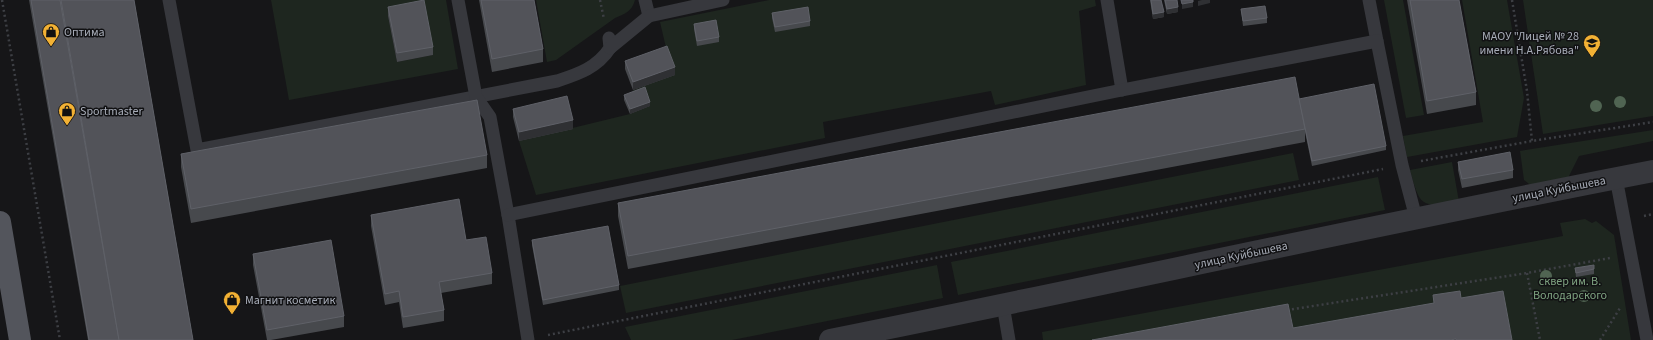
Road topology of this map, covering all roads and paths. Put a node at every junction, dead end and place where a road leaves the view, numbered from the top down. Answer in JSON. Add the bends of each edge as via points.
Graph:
{"nodes":[{"id":1,"x":2,"y":0,"type":"edge"},
{"id":2,"x":169,"y":0,"type":"edge"},
{"id":3,"x":458,"y":0,"type":"edge"},
{"id":4,"x":646,"y":0,"type":"edge"},
{"id":5,"x":723,"y":0,"type":"edge"},
{"id":6,"x":1107,"y":0,"type":"edge"},
{"id":7,"x":1369,"y":0,"type":"edge"},
{"id":8,"x":1512,"y":0,"type":"edge"},
{"id":9,"x":649,"y":16,"type":"junction"},
{"id":10,"x":1377,"y":41,"type":"junction"},
{"id":11,"x":1122,"y":90,"type":"junction"},
{"id":12,"x":476,"y":98,"type":"junction"},
{"id":13,"x":1653,"y":122,"type":"edge"},
{"id":14,"x":1532,"y":141,"type":"junction"},
{"id":15,"x":1402,"y":165,"type":"junction"},
{"id":16,"x":1653,"y":171,"type":"edge"},
{"id":17,"x":1616,"y":178,"type":"junction"},
{"id":18,"x":508,"y":216,"type":"junction"},
{"id":19,"x":1416,"y":218,"type":"junction"},
{"id":20,"x":0,"y":222,"type":"edge"},
{"id":21,"x":1630,"y":254,"type":"junction"},
{"id":22,"x":1527,"y":273,"type":"junction"},
{"id":23,"x":1636,"y":283,"type":"junction"},
{"id":24,"x":1003,"y":305,"type":"junction"},
{"id":25,"x":1282,"y":311,"type":"edge"},
{"id":26,"x":20,"y":340,"type":"edge"},
{"id":27,"x":60,"y":340,"type":"edge"},
{"id":28,"x":528,"y":340,"type":"edge"},
{"id":29,"x":830,"y":340,"type":"edge"},
{"id":30,"x":1009,"y":340,"type":"edge"},
{"id":31,"x":1540,"y":340,"type":"edge"},
{"id":32,"x":1600,"y":340,"type":"edge"},
{"id":33,"x":1647,"y":340,"type":"edge"}],
"edges":[{"from":1,"to":27,"type":"path"},
{"from":2,"to":12,"type":"lane","via":[[197,150]]},
{"from":3,"to":12,"type":"lane"},
{"from":4,"to":9,"type":"lane"},
{"from":5,"to":9,"type":"lane"},
{"from":6,"to":11,"type":"lane"},
{"from":7,"to":10,"type":"lane"},
{"from":8,"to":14,"type":"path","via":[[1527,91]]},
{"from":9,"to":12,"type":"lane","via":[[609,43],[605,56],[578,74],[557,81]]},
{"from":10,"to":11,"type":"lane"},
{"from":10,"to":15,"type":"lane"},
{"from":11,"to":18,"type":"lane"},
{"from":12,"to":18,"type":"lane","via":[[490,118]]},
{"from":13,"to":14,"type":"path"},
{"from":14,"to":15,"type":"path"},
{"from":15,"to":19,"type":"lane"},
{"from":15,"to":28,"type":"path"},
{"from":16,"to":17,"type":"street","name":"улица Куйбышева"},
{"from":17,"to":19,"type":"street","name":"улица Куйбышева"},
{"from":17,"to":21,"type":"lane"},
{"from":18,"to":28,"type":"lane"},
{"from":19,"to":24,"type":"street","name":"улица Куйбышева"},
{"from":20,"to":26,"type":"main road"},
{"from":21,"to":22,"type":"path"},
{"from":21,"to":23,"type":"lane"},
{"from":22,"to":25,"type":"path"},
{"from":22,"to":31,"type":"path"},
{"from":23,"to":32,"type":"path"},
{"from":23,"to":33,"type":"lane"},
{"from":24,"to":29,"type":"street","name":"улица Куйбышева"},
{"from":24,"to":30,"type":"lane"}]}
